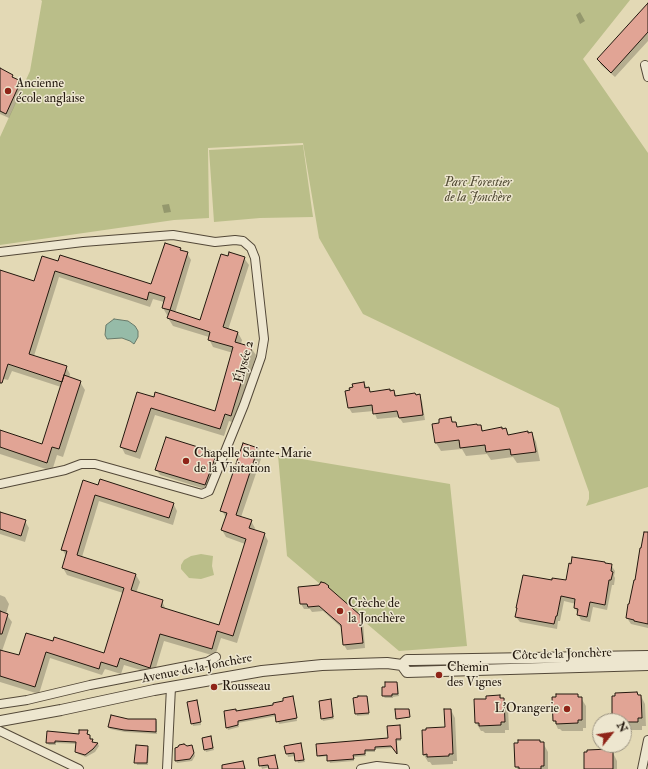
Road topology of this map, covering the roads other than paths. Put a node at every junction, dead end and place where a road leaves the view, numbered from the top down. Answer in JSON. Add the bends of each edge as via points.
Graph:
{"nodes":[{"id":1,"x":645,"y":65,"type":"dead end"},
{"id":2,"x":648,"y":77,"type":"edge"},
{"id":3,"x":0,"y":252,"type":"edge"},
{"id":4,"x":0,"y":484,"type":"edge"},
{"id":5,"x":648,"y":656,"type":"edge"},
{"id":6,"x":216,"y":657,"type":"dead end"},
{"id":7,"x":490,"y":658,"type":"joint"},
{"id":8,"x":402,"y":665,"type":"junction"},
{"id":9,"x":648,"y":665,"type":"edge"},
{"id":10,"x":476,"y":670,"type":"joint"},
{"id":11,"x":171,"y":687,"type":"junction"},
{"id":12,"x":0,"y":704,"type":"edge"},
{"id":13,"x":0,"y":721,"type":"edge"},
{"id":14,"x":0,"y":731,"type":"edge"},
{"id":15,"x":648,"y":740,"type":"edge"},
{"id":16,"x":79,"y":769,"type":"edge"},
{"id":17,"x":167,"y":769,"type":"edge"},
{"id":18,"x":361,"y":769,"type":"edge"},
{"id":19,"x":405,"y":769,"type":"edge"},
{"id":20,"x":642,"y":769,"type":"edge"}],
"edges":[{"from":1,"to":2,"type":"street"},
{"from":3,"to":4,"type":"street","name":"Élysée 2","via":[[173,235],[215,242],[243,241],[251,248],[255,258],[264,340],[261,357],[244,405],[209,491],[202,494],[94,464],[81,464]]},
{"from":5,"to":7,"type":"street","name":"Côte de la Jonchère"},
{"from":6,"to":12,"type":"street","via":[[207,662]]},
{"from":7,"to":8,"type":"street","name":"Avenue de la Jonchère","via":[[406,660]]},
{"from":8,"to":10,"type":"street","name":"Avenue de la Jonchère","via":[[407,672]]},
{"from":8,"to":11,"type":"street","name":"Avenue de la Jonchère","via":[[322,665],[262,670]]},
{"from":9,"to":10,"type":"street","name":"Côte de la Jonchère"},
{"from":11,"to":13,"type":"street","name":"Avenue de la Jonchère"},
{"from":11,"to":17,"type":"street"},
{"from":14,"to":16,"type":"street"},
{"from":15,"to":20,"type":"street"},
{"from":18,"to":19,"type":"street","via":[[377,766]]}]}
